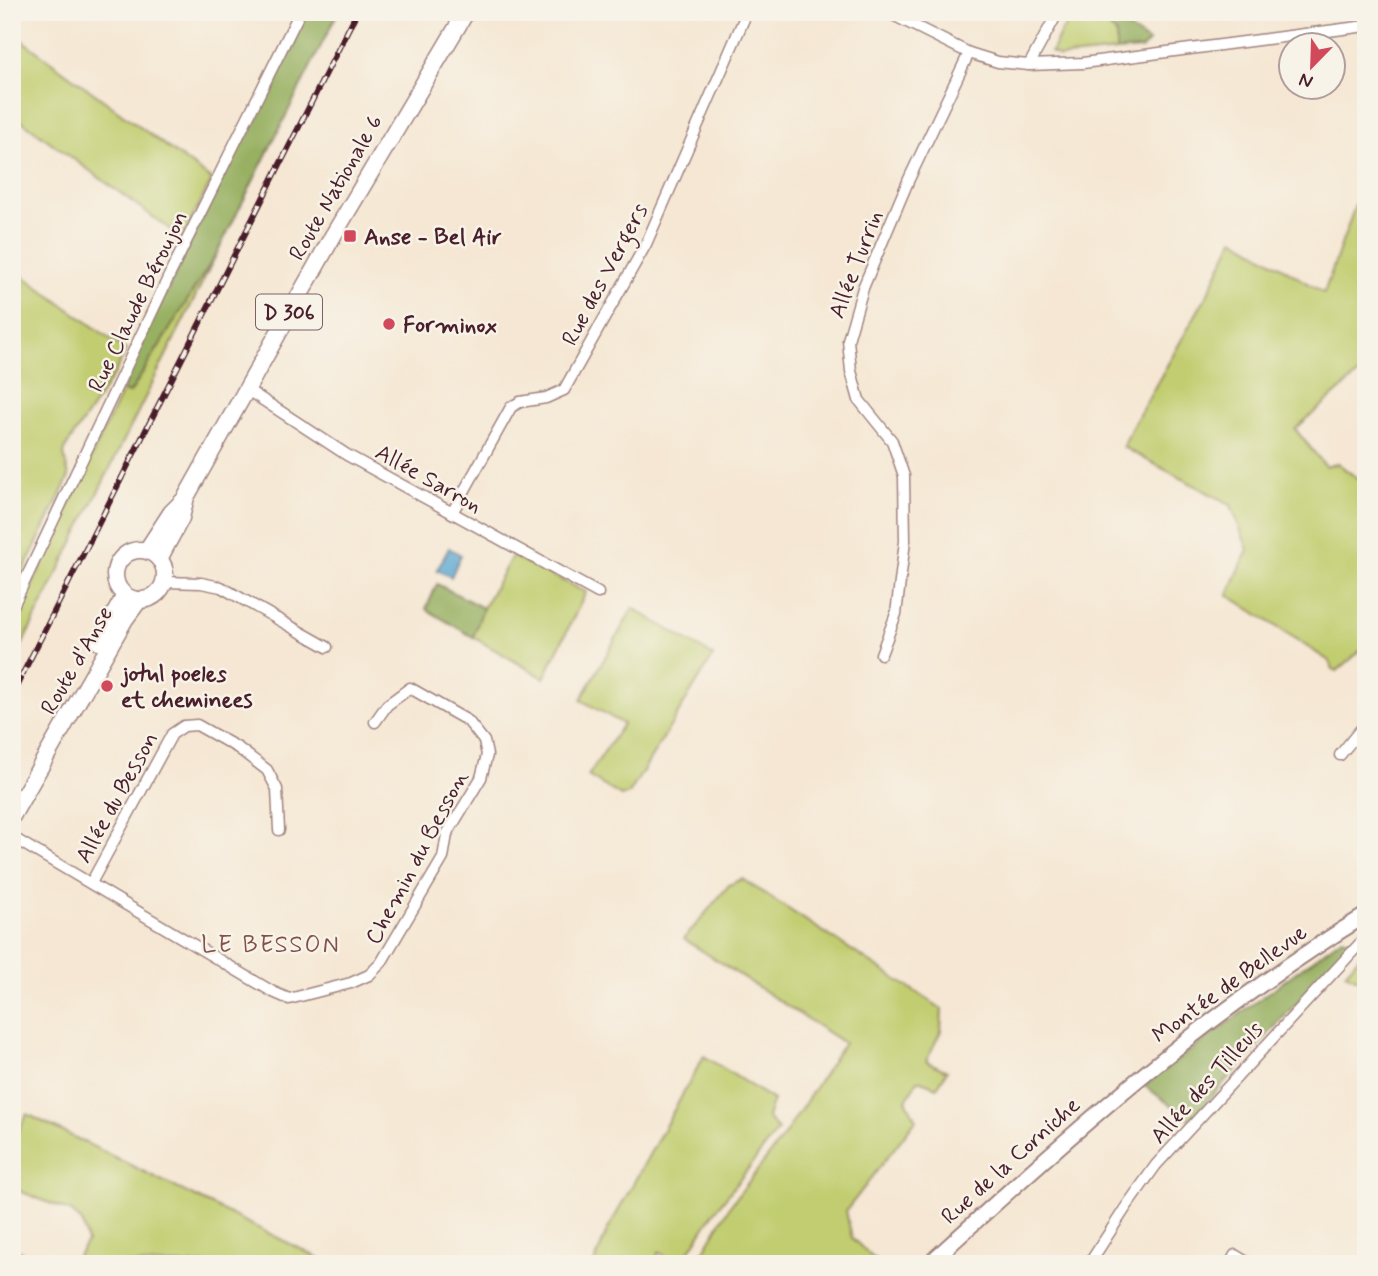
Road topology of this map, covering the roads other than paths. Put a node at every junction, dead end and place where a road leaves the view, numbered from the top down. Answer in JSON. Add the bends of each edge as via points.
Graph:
{"nodes":[{"id":1,"x":300,"y":12,"type":"edge"},
{"id":2,"x":455,"y":12,"type":"edge"},
{"id":3,"x":466,"y":12,"type":"edge"},
{"id":4,"x":747,"y":12,"type":"edge"},
{"id":5,"x":887,"y":12,"type":"edge"},
{"id":6,"x":1058,"y":12,"type":"edge"},
{"id":7,"x":1366,"y":26,"type":"edge"},
{"id":8,"x":969,"y":53,"type":"junction"},
{"id":9,"x":1029,"y":65,"type":"junction"},
{"id":10,"x":395,"y":129,"type":"junction"},
{"id":11,"x":246,"y":389,"type":"junction"},
{"id":12,"x":452,"y":513,"type":"junction"},
{"id":13,"x":153,"y":554,"type":"junction"},
{"id":14,"x":164,"y":582,"type":"junction"},
{"id":15,"x":598,"y":593,"type":"dead end"},
{"id":16,"x":132,"y":598,"type":"junction"},
{"id":17,"x":12,"y":608,"type":"edge"},
{"id":18,"x":327,"y":647,"type":"dead end"},
{"id":19,"x":881,"y":654,"type":"dead end"},
{"id":20,"x":375,"y":722,"type":"dead end"},
{"id":21,"x":1366,"y":723,"type":"edge"},
{"id":22,"x":1340,"y":755,"type":"dead end"},
{"id":23,"x":12,"y":798,"type":"edge"},
{"id":24,"x":12,"y":816,"type":"edge"},
{"id":25,"x":279,"y":830,"type":"dead end"},
{"id":26,"x":12,"y":837,"type":"edge"},
{"id":27,"x":90,"y":883,"type":"junction"},
{"id":28,"x":1366,"y":915,"type":"edge"},
{"id":29,"x":1366,"y":937,"type":"edge"},
{"id":30,"x":1122,"y":1091,"type":"joint"},
{"id":31,"x":929,"y":1264,"type":"edge"},
{"id":32,"x":1089,"y":1264,"type":"edge"},
{"id":33,"x":1230,"y":1264,"type":"edge"},
{"id":34,"x":1250,"y":1264,"type":"edge"}],
"edges":[{"from":1,"to":17,"type":"street","name":"Rue Claude Béroujon"},
{"from":2,"to":10,"type":"main road","number":"D 306"},
{"from":3,"to":10,"type":"main road","name":"Route Nationale 6","number":"D 306"},
{"from":4,"to":12,"type":"street","name":"Rue des Vergers","via":[[646,244],[564,390],[511,407]]},
{"from":5,"to":8,"type":"street"},
{"from":6,"to":9,"type":"street"},
{"from":7,"to":9,"type":"street","via":[[1083,64]]},
{"from":8,"to":9,"type":"street"},
{"from":8,"to":19,"type":"street","name":"Allée Turrin","via":[[863,288],[848,340],[859,400],[892,441],[904,476],[905,541],[896,614]]},
{"from":10,"to":11,"type":"main road","name":"Route Nationale 6","number":"D 306"},
{"from":11,"to":12,"type":"street","name":"Allée Sarron","via":[[347,455]]},
{"from":11,"to":13,"type":"main road","name":"Route Nationale 6","number":"D 306","via":[[186,497],[171,513]]},
{"from":12,"to":15,"type":"street","name":"Allée Sarron"},
{"from":13,"to":14,"type":"main road","via":[[165,573]]},
{"from":13,"to":16,"type":"main road","via":[[130,552],[117,564],[116,581]]},
{"from":14,"to":16,"type":"main road","via":[[155,595]]},
{"from":14,"to":18,"type":"street","via":[[221,587]]},
{"from":16,"to":23,"type":"main road","name":"Route d'Anse"},
{"from":16,"to":24,"type":"main road","name":"Route d'Anse","via":[[125,619]]},
{"from":20,"to":27,"type":"street","name":"Chemin du Besson","via":[[387,705],[410,688],[468,722],[484,741],[487,755],[481,778],[447,834],[443,858],[381,963],[369,975],[289,999]]},
{"from":21,"to":22,"type":"street"},
{"from":25,"to":27,"type":"street","name":"Allée du Besson","via":[[277,789],[267,770],[197,725],[184,726],[172,734]]},
{"from":26,"to":27,"type":"street","name":"Chemin du Besson"},
{"from":28,"to":30,"type":"main road","name":"Montée de Bellevue","via":[[1233,1005]]},
{"from":29,"to":32,"type":"street","name":"Allée des Tilleuls","via":[[1156,1165]]},
{"from":30,"to":31,"type":"main road","name":"Rue de la Corniche"},
{"from":33,"to":34,"type":"street","via":[[1235,1255]]}]}
